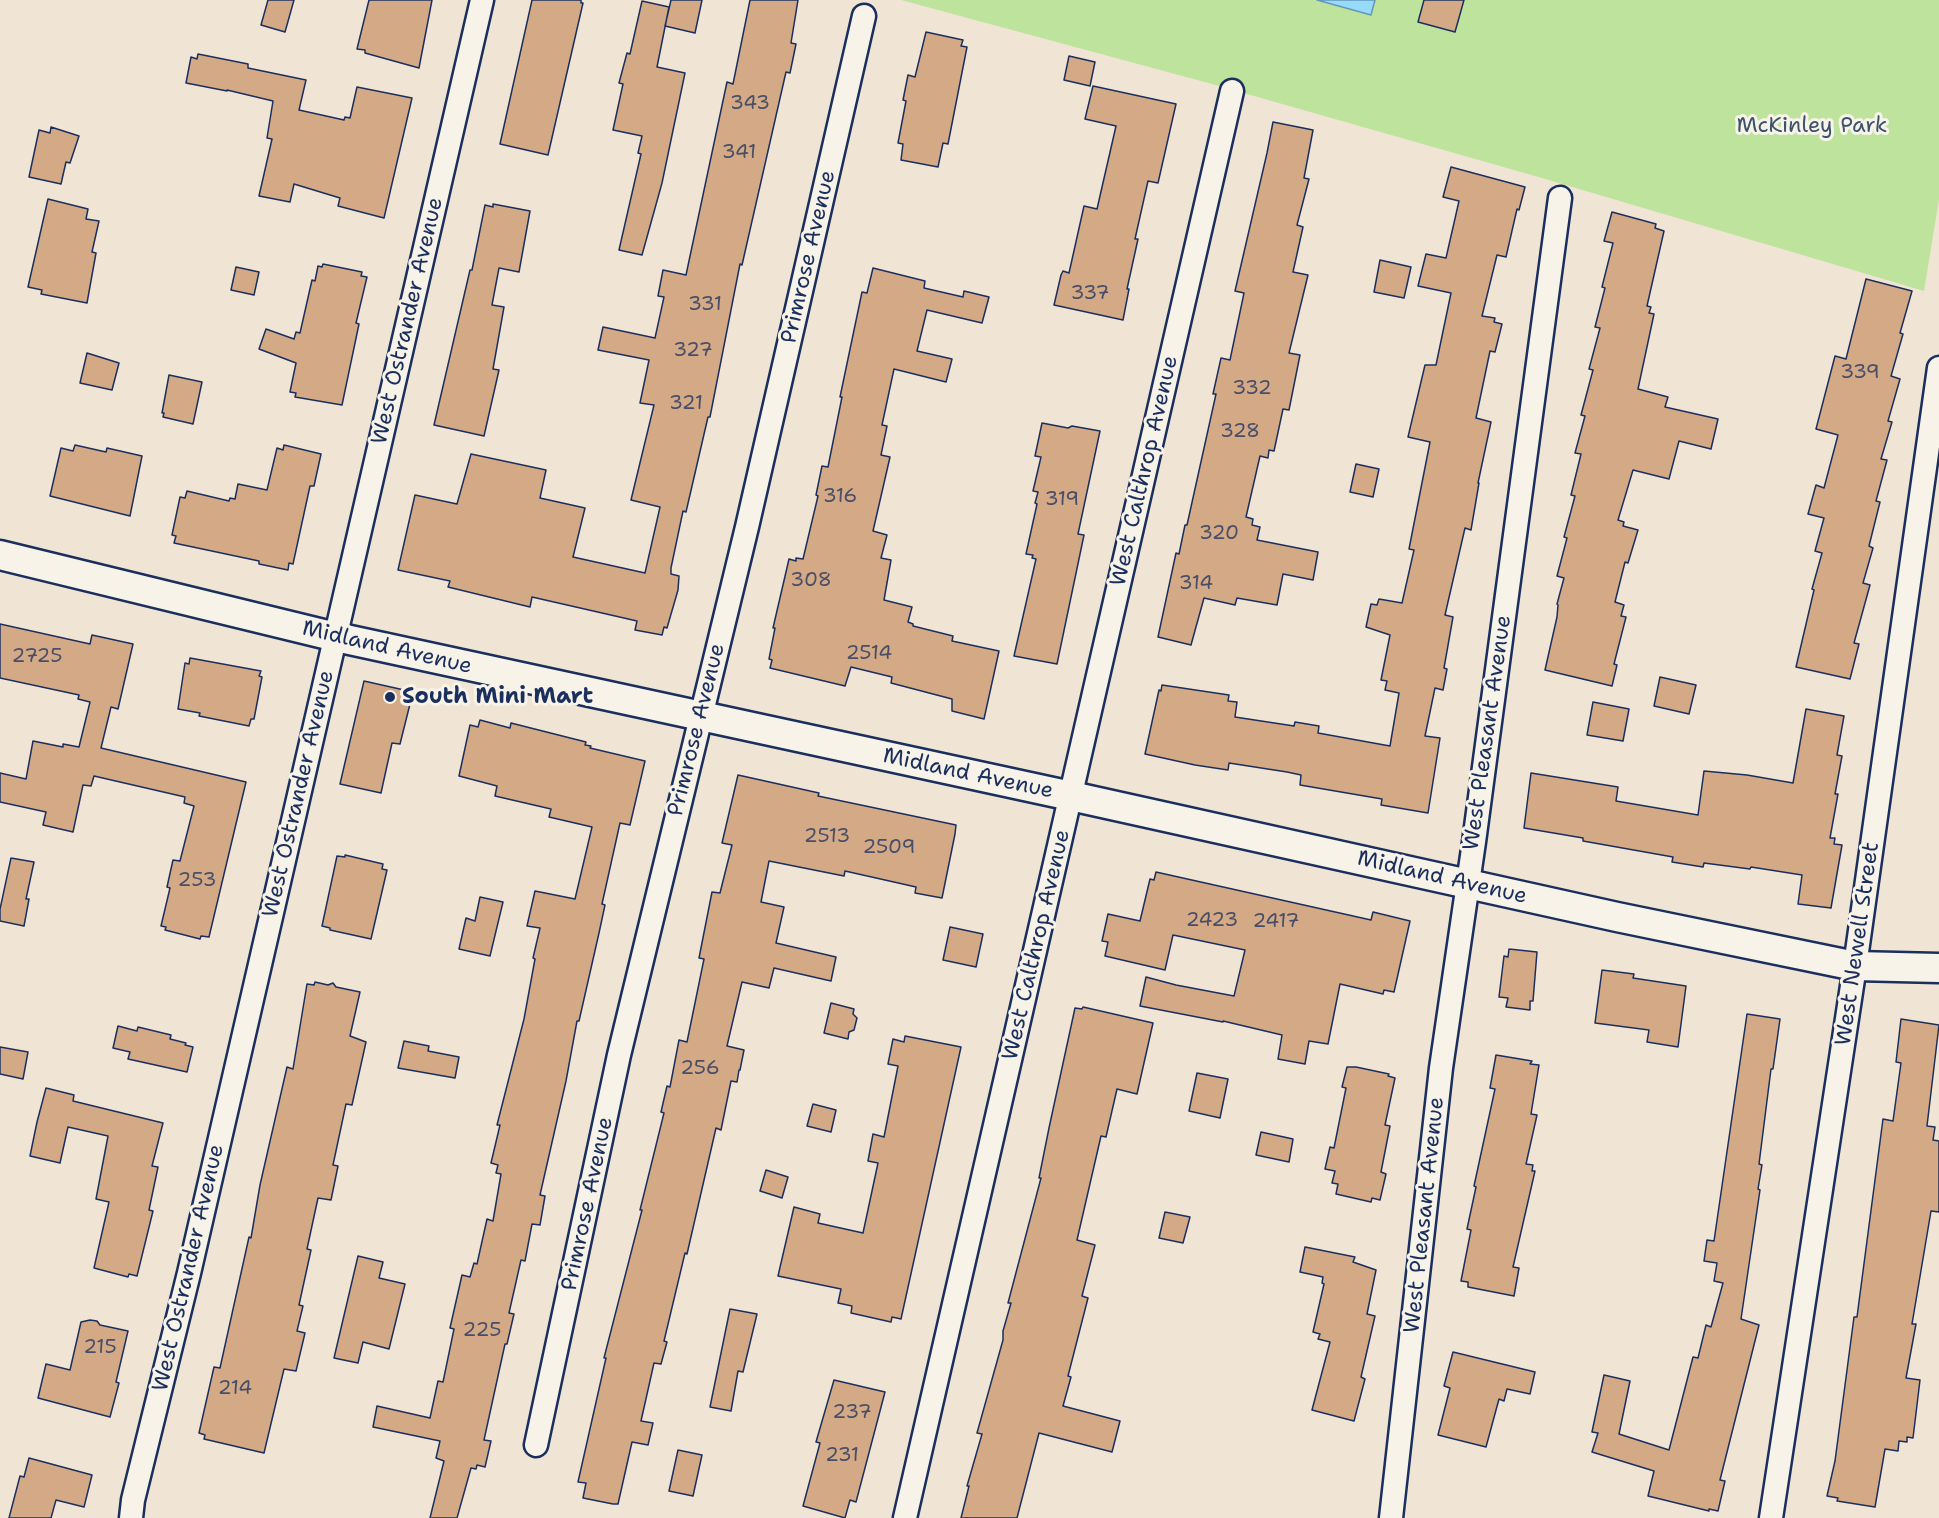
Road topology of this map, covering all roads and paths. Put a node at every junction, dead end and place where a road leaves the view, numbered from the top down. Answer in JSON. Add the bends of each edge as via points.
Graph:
{"nodes":[{"id":1,"x":482,"y":0,"type":"edge"},
{"id":2,"x":864,"y":16,"type":"dead end"},
{"id":3,"x":1232,"y":91,"type":"dead end"},
{"id":4,"x":1560,"y":198,"type":"dead end"},
{"id":5,"x":1939,"y":368,"type":"edge"},
{"id":6,"x":0,"y":555,"type":"edge"},
{"id":7,"x":336,"y":637,"type":"junction"},
{"id":8,"x":700,"y":716,"type":"junction"},
{"id":9,"x":1071,"y":796,"type":"junction"},
{"id":10,"x":1468,"y":884,"type":"junction"},
{"id":11,"x":1855,"y":966,"type":"junction"},
{"id":12,"x":1939,"y":968,"type":"edge"},
{"id":13,"x":537,"y":1445,"type":"dead end"},
{"id":14,"x":131,"y":1518,"type":"edge"},
{"id":15,"x":906,"y":1518,"type":"edge"},
{"id":16,"x":1391,"y":1518,"type":"edge"},
{"id":17,"x":1771,"y":1518,"type":"edge"}],
"edges":[{"from":1,"to":7,"type":"street","name":"West Ostrander Avenue"},
{"from":2,"to":8,"type":"street","name":"Primrose Avenue"},
{"from":3,"to":9,"type":"street","name":"West Calthrop Avenue"},
{"from":4,"to":10,"type":"street","name":"West Pleasant Avenue"},
{"from":5,"to":11,"type":"street","name":"West Newell Street"},
{"from":6,"to":7,"type":"street","name":"Midland Avenue"},
{"from":7,"to":8,"type":"street","name":"Midland Avenue"},
{"from":7,"to":14,"type":"street","name":"West Ostrander Avenue"},
{"from":8,"to":9,"type":"street","name":"Midland Avenue"},
{"from":8,"to":13,"type":"street","name":"Primrose Avenue","via":[[619,1055]]},
{"from":9,"to":10,"type":"street","name":"Midland Avenue"},
{"from":9,"to":15,"type":"street","name":"West Calthrop Avenue"},
{"from":10,"to":11,"type":"street","name":"Midland Avenue"},
{"from":10,"to":16,"type":"street","name":"West Pleasant Avenue","via":[[1441,1068]]},
{"from":11,"to":12,"type":"street","name":"Midland Avenue"},
{"from":11,"to":17,"type":"street","name":"West Newell Street"}]}
